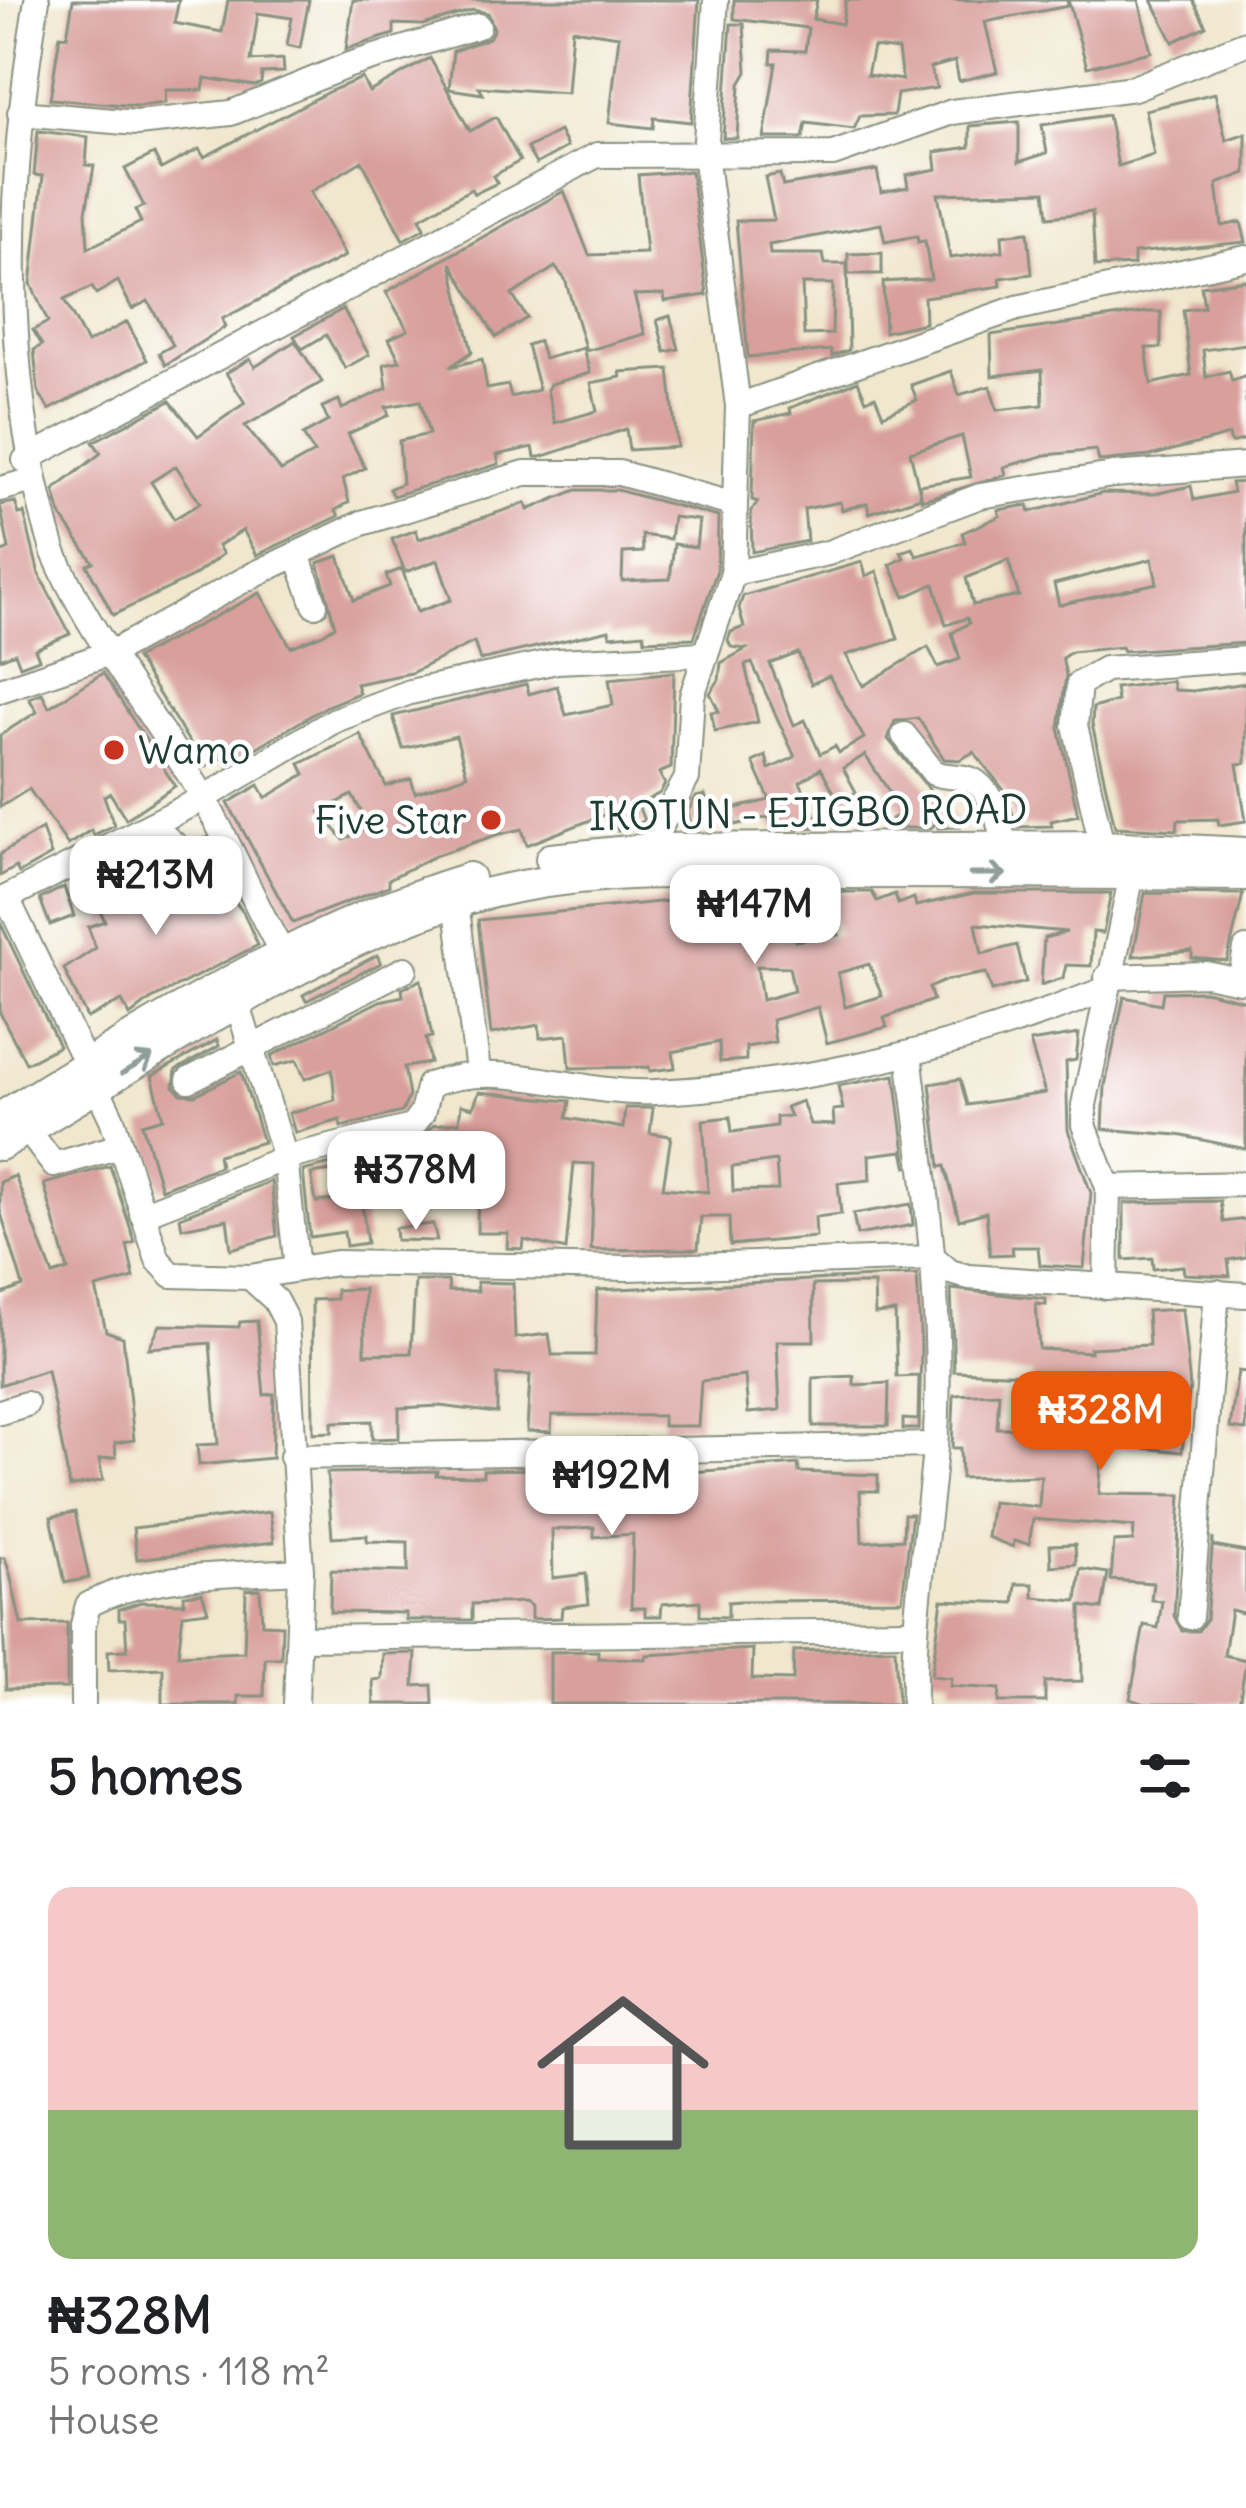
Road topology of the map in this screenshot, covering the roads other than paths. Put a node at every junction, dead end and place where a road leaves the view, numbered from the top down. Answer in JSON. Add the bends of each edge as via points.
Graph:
{"nodes":[{"id":1,"x":37,"y":0,"type":"edge"},
{"id":2,"x":716,"y":0,"type":"edge"},
{"id":3,"x":478,"y":26,"type":"dead end"},
{"id":4,"x":1246,"y":43,"type":"edge"},
{"id":5,"x":13,"y":104,"type":"edge"},
{"id":6,"x":705,"y":154,"type":"junction"},
{"id":7,"x":1246,"y":258,"type":"edge"},
{"id":8,"x":3,"y":293,"type":"edge"},
{"id":9,"x":738,"y":406,"type":"junction"},
{"id":10,"x":1246,"y":465,"type":"edge"},
{"id":11,"x":28,"y":470,"type":"junction"},
{"id":12,"x":0,"y":490,"type":"edge"},
{"id":13,"x":735,"y":505,"type":"junction"},
{"id":14,"x":297,"y":554,"type":"junction"},
{"id":15,"x":734,"y":572,"type":"junction"},
{"id":16,"x":315,"y":604,"type":"dead end"},
{"id":17,"x":113,"y":652,"type":"junction"},
{"id":18,"x":705,"y":654,"type":"junction"},
{"id":19,"x":1246,"y":659,"type":"edge"},
{"id":20,"x":0,"y":689,"type":"edge"},
{"id":21,"x":904,"y":735,"type":"dead end"},
{"id":22,"x":204,"y":798,"type":"junction"},
{"id":23,"x":151,"y":826,"type":"junction"},
{"id":24,"x":1102,"y":846,"type":"junction"},
{"id":25,"x":224,"y":847,"type":"junction"},
{"id":26,"x":1006,"y":850,"type":"junction"},
{"id":27,"x":1246,"y":853,"type":"edge"},
{"id":28,"x":648,"y":861,"type":"junction"},
{"id":29,"x":1132,"y":874,"type":"junction"},
{"id":30,"x":1246,"y":874,"type":"edge"},
{"id":31,"x":4,"y":899,"type":"edge"},
{"id":32,"x":456,"y":902,"type":"junction"},
{"id":33,"x":1246,"y":949,"type":"edge"},
{"id":34,"x":284,"y":955,"type":"junction"},
{"id":35,"x":405,"y":969,"type":"dead end"},
{"id":36,"x":1106,"y":983,"type":"junction"},
{"id":37,"x":1243,"y":984,"type":"edge"},
{"id":38,"x":238,"y":1005,"type":"junction"},
{"id":39,"x":250,"y":1044,"type":"junction"},
{"id":40,"x":909,"y":1054,"type":"junction"},
{"id":41,"x":478,"y":1071,"type":"junction"},
{"id":42,"x":91,"y":1077,"type":"junction"},
{"id":43,"x":189,"y":1080,"type":"dead end"},
{"id":44,"x":9,"y":1131,"type":"edge"},
{"id":45,"x":121,"y":1146,"type":"junction"},
{"id":46,"x":285,"y":1158,"type":"junction"},
{"id":47,"x":1246,"y":1184,"type":"edge"},
{"id":48,"x":1108,"y":1186,"type":"junction"},
{"id":49,"x":142,"y":1214,"type":"junction"},
{"id":50,"x":934,"y":1258,"type":"junction"},
{"id":51,"x":297,"y":1269,"type":"junction"},
{"id":52,"x":250,"y":1277,"type":"junction"},
{"id":53,"x":1106,"y":1287,"type":"junction"},
{"id":54,"x":1216,"y":1292,"type":"junction"},
{"id":55,"x":1246,"y":1295,"type":"edge"},
{"id":56,"x":26,"y":1404,"type":"dead end"},
{"id":57,"x":0,"y":1412,"type":"edge"},
{"id":58,"x":935,"y":1445,"type":"junction"},
{"id":59,"x":292,"y":1457,"type":"junction"},
{"id":60,"x":301,"y":1570,"type":"junction"},
{"id":61,"x":1190,"y":1617,"type":"dead end"},
{"id":62,"x":912,"y":1631,"type":"junction"},
{"id":63,"x":301,"y":1638,"type":"junction"},
{"id":64,"x":83,"y":1704,"type":"edge"},
{"id":65,"x":296,"y":1704,"type":"edge"},
{"id":66,"x":914,"y":1704,"type":"edge"}],
"edges":[{"from":1,"to":5,"type":"street"},
{"from":2,"to":6,"type":"street"},
{"from":3,"to":5,"type":"street","via":[[230,113],[137,123]]},
{"from":4,"to":6,"type":"street","via":[[1134,88],[952,112],[833,154]]},
{"from":5,"to":8,"type":"street"},
{"from":6,"to":9,"type":"street"},
{"from":6,"to":11,"type":"street","via":[[616,152],[582,161]]},
{"from":7,"to":9,"type":"street","via":[[1017,308]]},
{"from":8,"to":11,"type":"street"},
{"from":9,"to":13,"type":"street"},
{"from":10,"to":15,"type":"street","via":[[980,496],[828,553]]},
{"from":11,"to":12,"type":"street"},
{"from":11,"to":17,"type":"street","via":[[65,575]]},
{"from":13,"to":14,"type":"street","via":[[620,473],[525,473],[362,524]]},
{"from":13,"to":15,"type":"street"},
{"from":14,"to":16,"type":"street"},
{"from":14,"to":17,"type":"street"},
{"from":15,"to":18,"type":"street"},
{"from":17,"to":20,"type":"street"},
{"from":17,"to":22,"type":"street"},
{"from":18,"to":22,"type":"street","via":[[557,661],[410,692],[334,720]]},
{"from":18,"to":28,"type":"street","via":[[692,696],[687,778]]},
{"from":19,"to":24,"type":"street","via":[[1105,669],[1079,684],[1075,725]]},
{"from":21,"to":26,"type":"street","via":[[934,773],[983,790]]},
{"from":22,"to":23,"type":"street"},
{"from":22,"to":25,"type":"street"},
{"from":23,"to":25,"type":"street","via":[[188,855]]},
{"from":23,"to":31,"type":"street"},
{"from":24,"to":26,"type":"main road","name":"IKOTUN - EJIGBO ROAD"},
{"from":24,"to":27,"type":"main road","name":"IKOTUN - EJIGBO ROAD"},
{"from":25,"to":34,"type":"street"},
{"from":26,"to":28,"type":"main road","name":"IKOTUN - EJIGBO ROAD"},
{"from":28,"to":29,"type":"main road","name":"IKOTUN - EJIGBO ROAD","one_way":true},
{"from":28,"to":32,"type":"main road","name":"IKOTUN - EJIGBO ROAD"},
{"from":28,"to":34,"type":"main road","name":"IKOTUN - EJIGBO ROAD","via":[[534,860],[424,891]]},
{"from":29,"to":30,"type":"main road","name":"IKOTUN - EJIGBO ROAD"},
{"from":29,"to":36,"type":"street"},
{"from":31,"to":42,"type":"street"},
{"from":32,"to":38,"type":"main road","name":"IKOTUN - EJIGBO ROAD"},
{"from":32,"to":41,"type":"street"},
{"from":33,"to":37,"type":"street"},
{"from":34,"to":42,"type":"main road","name":"IKOTUN - EJIGBO ROAD"},
{"from":35,"to":39,"type":"street"},
{"from":36,"to":37,"type":"street","via":[[1190,974]]},
{"from":36,"to":40,"type":"street","via":[[1026,1021]]},
{"from":36,"to":48,"type":"street","via":[[1084,1125]]},
{"from":38,"to":39,"type":"street"},
{"from":42,"to":38,"type":"main road","name":"IKOTUN - EJIGBO ROAD","one_way":true},
{"from":39,"to":43,"type":"street"},
{"from":39,"to":46,"type":"street"},
{"from":40,"to":41,"type":"street","via":[[652,1093]]},
{"from":40,"to":50,"type":"street"},
{"from":41,"to":46,"type":"street","via":[[429,1084],[412,1126]]},
{"from":42,"to":44,"type":"main road","name":"IKOTUN - EJIGBO ROAD"},
{"from":42,"to":45,"type":"street"},
{"from":44,"to":45,"type":"street","via":[[54,1165]]},
{"from":45,"to":49,"type":"street"},
{"from":46,"to":49,"type":"street"},
{"from":46,"to":51,"type":"street"},
{"from":47,"to":48,"type":"street"},
{"from":48,"to":53,"type":"street"},
{"from":49,"to":52,"type":"street","via":[[172,1275]]},
{"from":50,"to":51,"type":"street"},
{"from":50,"to":53,"type":"street","via":[[970,1277]]},
{"from":50,"to":58,"type":"street"},
{"from":51,"to":52,"type":"street"},
{"from":52,"to":59,"type":"street","via":[[286,1321]]},
{"from":53,"to":54,"type":"street"},
{"from":54,"to":55,"type":"street"},
{"from":54,"to":61,"type":"street"},
{"from":56,"to":57,"type":"street"},
{"from":58,"to":59,"type":"street"},
{"from":58,"to":62,"type":"street"},
{"from":59,"to":60,"type":"street"},
{"from":60,"to":63,"type":"street"},
{"from":60,"to":64,"type":"street","via":[[111,1592],[88,1605]]},
{"from":62,"to":63,"type":"street"},
{"from":62,"to":66,"type":"street"},
{"from":63,"to":65,"type":"street"}]}
